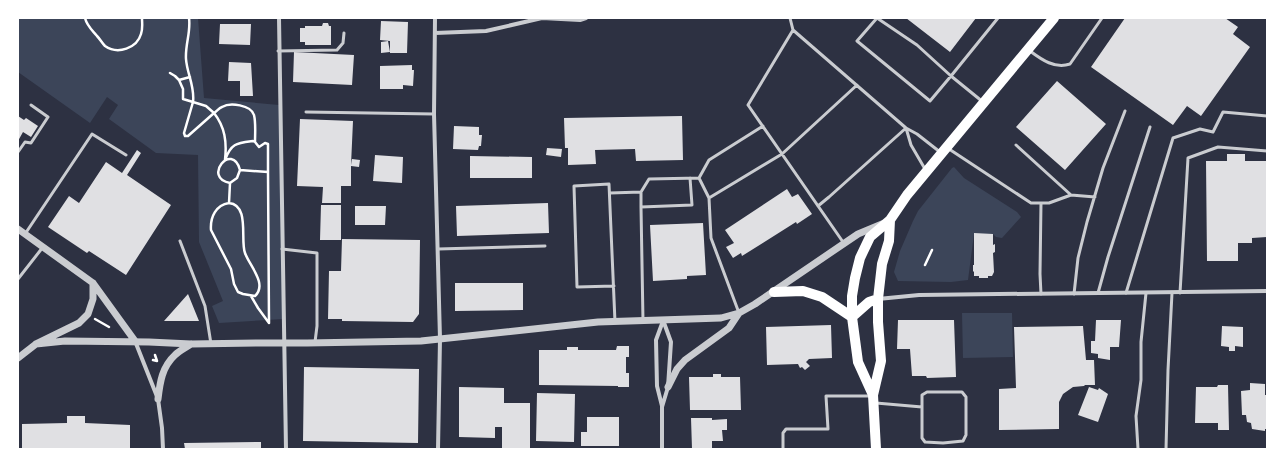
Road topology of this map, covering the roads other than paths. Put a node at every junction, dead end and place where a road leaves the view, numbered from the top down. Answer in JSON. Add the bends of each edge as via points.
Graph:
{"nodes":[{"id":1,"x":279,"y":18,"type":"edge"},
{"id":2,"x":435,"y":18,"type":"edge"},
{"id":3,"x":586,"y":18,"type":"edge"},
{"id":4,"x":790,"y":18,"type":"edge"},
{"id":5,"x":877,"y":18,"type":"edge"},
{"id":6,"x":998,"y":18,"type":"edge"},
{"id":7,"x":1054,"y":18,"type":"edge"},
{"id":8,"x":1102,"y":18,"type":"edge"},
{"id":9,"x":793,"y":30,"type":"junction"},
{"id":10,"x":344,"y":33,"type":"dead end"},
{"id":11,"x":435,"y":33,"type":"junction"},
{"id":12,"x":1028,"y":50,"type":"junction"},
{"id":13,"x":278,"y":51,"type":"junction"},
{"id":14,"x":951,"y":76,"type":"junction"},
{"id":15,"x":857,"y":85,"type":"junction"},
{"id":16,"x":984,"y":104,"type":"junction"},
{"id":17,"x":31,"y":105,"type":"dead end"},
{"id":18,"x":1125,"y":111,"type":"dead end"},
{"id":19,"x":306,"y":112,"type":"dead end"},
{"id":20,"x":434,"y":114,"type":"junction"},
{"id":21,"x":1267,"y":116,"type":"edge"},
{"id":22,"x":763,"y":126,"type":"junction"},
{"id":23,"x":1150,"y":127,"type":"dead end"},
{"id":24,"x":906,"y":128,"type":"junction"},
{"id":25,"x":1016,"y":145,"type":"dead end"},
{"id":26,"x":945,"y":151,"type":"junction"},
{"id":27,"x":1267,"y":151,"type":"edge"},
{"id":28,"x":18,"y":152,"type":"edge"},
{"id":29,"x":782,"y":154,"type":"junction"},
{"id":30,"x":126,"y":155,"type":"dead end"},
{"id":31,"x":927,"y":172,"type":"junction"},
{"id":32,"x":690,"y":178,"type":"junction"},
{"id":33,"x":699,"y":178,"type":"junction"},
{"id":34,"x":641,"y":192,"type":"junction"},
{"id":35,"x":610,"y":193,"type":"junction"},
{"id":36,"x":1072,"y":195,"type":"junction"},
{"id":37,"x":1095,"y":197,"type":"junction"},
{"id":38,"x":709,"y":198,"type":"junction"},
{"id":39,"x":1041,"y":203,"type":"junction"},
{"id":40,"x":818,"y":206,"type":"junction"},
{"id":41,"x":641,"y":207,"type":"junction"},
{"id":42,"x":890,"y":220,"type":"junction"},
{"id":43,"x":18,"y":229,"type":"edge"},
{"id":44,"x":26,"y":234,"type":"junction"},
{"id":45,"x":180,"y":242,"type":"dead end"},
{"id":46,"x":844,"y":244,"type":"junction"},
{"id":47,"x":545,"y":246,"type":"dead end"},
{"id":48,"x":43,"y":247,"type":"junction"},
{"id":49,"x":282,"y":249,"type":"junction"},
{"id":50,"x":438,"y":249,"type":"junction"},
{"id":51,"x":18,"y":279,"type":"edge"},
{"id":52,"x":93,"y":283,"type":"junction"},
{"id":53,"x":614,"y":286,"type":"junction"},
{"id":54,"x":1267,"y":291,"type":"edge"},
{"id":55,"x":774,"y":292,"type":"junction"},
{"id":56,"x":1098,"y":293,"type":"junction"},
{"id":57,"x":1126,"y":293,"type":"junction"},
{"id":58,"x":1146,"y":293,"type":"junction"},
{"id":59,"x":1172,"y":293,"type":"junction"},
{"id":60,"x":1180,"y":293,"type":"junction"},
{"id":61,"x":1041,"y":294,"type":"junction"},
{"id":62,"x":1074,"y":294,"type":"junction"},
{"id":63,"x":878,"y":299,"type":"junction"},
{"id":64,"x":739,"y":313,"type":"junction"},
{"id":65,"x":852,"y":317,"type":"junction"},
{"id":66,"x":663,"y":320,"type":"junction"},
{"id":67,"x":643,"y":321,"type":"junction"},
{"id":68,"x":616,"y":322,"type":"junction"},
{"id":69,"x":440,"y":339,"type":"junction"},
{"id":70,"x":135,"y":341,"type":"junction"},
{"id":71,"x":283,"y":343,"type":"junction"},
{"id":72,"x":315,"y":343,"type":"junction"},
{"id":73,"x":36,"y":344,"type":"junction"},
{"id":74,"x":190,"y":344,"type":"junction"},
{"id":75,"x":211,"y":344,"type":"junction"},
{"id":76,"x":18,"y":358,"type":"edge"},
{"id":77,"x":668,"y":386,"type":"junction"},
{"id":78,"x":874,"y":398,"type":"junction"},
{"id":79,"x":158,"y":399,"type":"junction"},
{"id":80,"x":662,"y":407,"type":"junction"},
{"id":81,"x":922,"y":407,"type":"junction"},
{"id":82,"x":943,"y":443,"type":"junction"},
{"id":83,"x":164,"y":449,"type":"edge"},
{"id":84,"x":286,"y":449,"type":"edge"},
{"id":85,"x":438,"y":449,"type":"edge"},
{"id":86,"x":662,"y":449,"type":"edge"},
{"id":87,"x":784,"y":449,"type":"edge"},
{"id":88,"x":876,"y":449,"type":"edge"},
{"id":89,"x":943,"y":449,"type":"edge"},
{"id":90,"x":1138,"y":449,"type":"edge"},
{"id":91,"x":1166,"y":449,"type":"edge"}],
"edges":[{"from":1,"to":13,"type":"street"},
{"from":2,"to":11,"type":"street"},
{"from":3,"to":11,"type":"street","via":[[542,18],[486,30]]},
{"from":4,"to":9,"type":"lane"},
{"from":5,"to":14,"type":"lane","via":[[917,45]]},
{"from":5,"to":14,"type":"lane","via":[[857,41],[930,101]]},
{"from":6,"to":14,"type":"lane"},
{"from":7,"to":12,"type":"highway"},
{"from":8,"to":12,"type":"lane","via":[[1070,64],[1062,67],[1051,64]]},
{"from":9,"to":15,"type":"lane"},
{"from":9,"to":22,"type":"lane","via":[[748,105]]},
{"from":10,"to":13,"type":"lane","via":[[343,43],[337,50]]},
{"from":11,"to":20,"type":"street"},
{"from":12,"to":16,"type":"highway"},
{"from":13,"to":49,"type":"street"},
{"from":14,"to":16,"type":"lane"},
{"from":15,"to":24,"type":"lane"},
{"from":15,"to":29,"type":"lane"},
{"from":16,"to":26,"type":"highway"},
{"from":17,"to":28,"type":"lane","via":[[48,117],[31,143],[25,142]]},
{"from":18,"to":37,"type":"lane"},
{"from":19,"to":20,"type":"lane"},
{"from":20,"to":50,"type":"street"},
{"from":21,"to":57,"type":"lane","via":[[1223,112],[1213,132],[1200,129],[1173,138]]},
{"from":22,"to":29,"type":"lane"},
{"from":22,"to":33,"type":"lane","via":[[709,160]]},
{"from":23,"to":56,"type":"lane"},
{"from":24,"to":26,"type":"lane"},
{"from":24,"to":31,"type":"lane","via":[[911,145]]},
{"from":24,"to":40,"type":"lane"},
{"from":25,"to":36,"type":"lane"},
{"from":26,"to":31,"type":"highway"},
{"from":26,"to":39,"type":"lane","via":[[1031,203]]},
{"from":27,"to":60,"type":"lane","via":[[1218,147],[1188,158]]},
{"from":29,"to":38,"type":"lane"},
{"from":29,"to":40,"type":"lane"},
{"from":30,"to":44,"type":"lane","via":[[92,134]]},
{"from":31,"to":42,"type":"highway"},
{"from":32,"to":33,"type":"lane"},
{"from":32,"to":34,"type":"lane","via":[[649,179]]},
{"from":32,"to":41,"type":"lane","via":[[692,205]]},
{"from":33,"to":38,"type":"lane"},
{"from":34,"to":35,"type":"lane"},
{"from":34,"to":41,"type":"lane"},
{"from":35,"to":53,"type":"lane"},
{"from":35,"to":53,"type":"lane","via":[[610,184],[574,186],[577,288]]},
{"from":36,"to":37,"type":"lane"},
{"from":36,"to":39,"type":"lane"},
{"from":37,"to":62,"type":"lane","via":[[1078,258]]},
{"from":38,"to":64,"type":"lane","via":[[711,238]]},
{"from":39,"to":61,"type":"lane"},
{"from":40,"to":46,"type":"lane"},
{"from":41,"to":67,"type":"lane"},
{"from":42,"to":46,"type":"street","via":[[858,234]]},
{"from":42,"to":63,"type":"highway","via":[[889,241],[882,264]]},
{"from":42,"to":65,"type":"highway","via":[[870,237],[860,258],[852,296]]},
{"from":43,"to":44,"type":"street"},
{"from":44,"to":48,"type":"street"},
{"from":45,"to":75,"type":"lane","via":[[205,306]]},
{"from":46,"to":55,"type":"street"},
{"from":47,"to":50,"type":"lane"},
{"from":48,"to":51,"type":"lane"},
{"from":48,"to":52,"type":"street"},
{"from":49,"to":71,"type":"street"},
{"from":49,"to":72,"type":"lane","via":[[317,253]]},
{"from":50,"to":69,"type":"street"},
{"from":52,"to":70,"type":"street"},
{"from":52,"to":73,"type":"street","via":[[93,299],[88,314],[79,323]]},
{"from":53,"to":68,"type":"lane"},
{"from":54,"to":60,"type":"street"},
{"from":55,"to":64,"type":"street"},
{"from":55,"to":65,"type":"highway","via":[[803,291],[816,295]]},
{"from":56,"to":57,"type":"street"},
{"from":56,"to":62,"type":"street"},
{"from":57,"to":58,"type":"street"},
{"from":58,"to":59,"type":"street"},
{"from":58,"to":90,"type":"lane","via":[[1141,342],[1141,380],[1136,416]]},
{"from":59,"to":60,"type":"street"},
{"from":59,"to":91,"type":"lane"},
{"from":61,"to":62,"type":"street"},
{"from":61,"to":63,"type":"street","via":[[919,295]]},
{"from":63,"to":65,"type":"highway","via":[[863,306]]},
{"from":63,"to":78,"type":"highway","via":[[881,361]]},
{"from":64,"to":66,"type":"street","via":[[721,318]]},
{"from":64,"to":77,"type":"street","via":[[729,328],[685,360],[676,370]]},
{"from":65,"to":78,"type":"highway","via":[[858,362]]},
{"from":66,"to":67,"type":"street"},
{"from":66,"to":77,"type":"street","via":[[671,342]]},
{"from":66,"to":80,"type":"street","via":[[656,340],[656,386]]},
{"from":67,"to":68,"type":"street"},
{"from":68,"to":69,"type":"street"},
{"from":69,"to":72,"type":"street"},
{"from":69,"to":85,"type":"street"},
{"from":70,"to":73,"type":"street","via":[[65,341]]},
{"from":70,"to":74,"type":"street"},
{"from":70,"to":79,"type":"street"},
{"from":71,"to":72,"type":"street"},
{"from":71,"to":75,"type":"street"},
{"from":71,"to":84,"type":"street"},
{"from":73,"to":76,"type":"street"},
{"from":74,"to":75,"type":"street"},
{"from":74,"to":79,"type":"street","via":[[167,363]]},
{"from":77,"to":80,"type":"street"},
{"from":78,"to":81,"type":"lane"},
{"from":78,"to":87,"type":"lane","via":[[826,396],[828,429],[786,429],[783,433]]},
{"from":78,"to":88,"type":"highway"},
{"from":79,"to":83,"type":"street"},
{"from":80,"to":86,"type":"street"},
{"from":81,"to":82,"type":"lane","via":[[922,438],[925,442]]},
{"from":81,"to":82,"type":"lane","via":[[922,395],[927,392],[962,392],[966,398],[966,435],[963,441]]},
{"from":82,"to":89,"type":"lane"}]}
